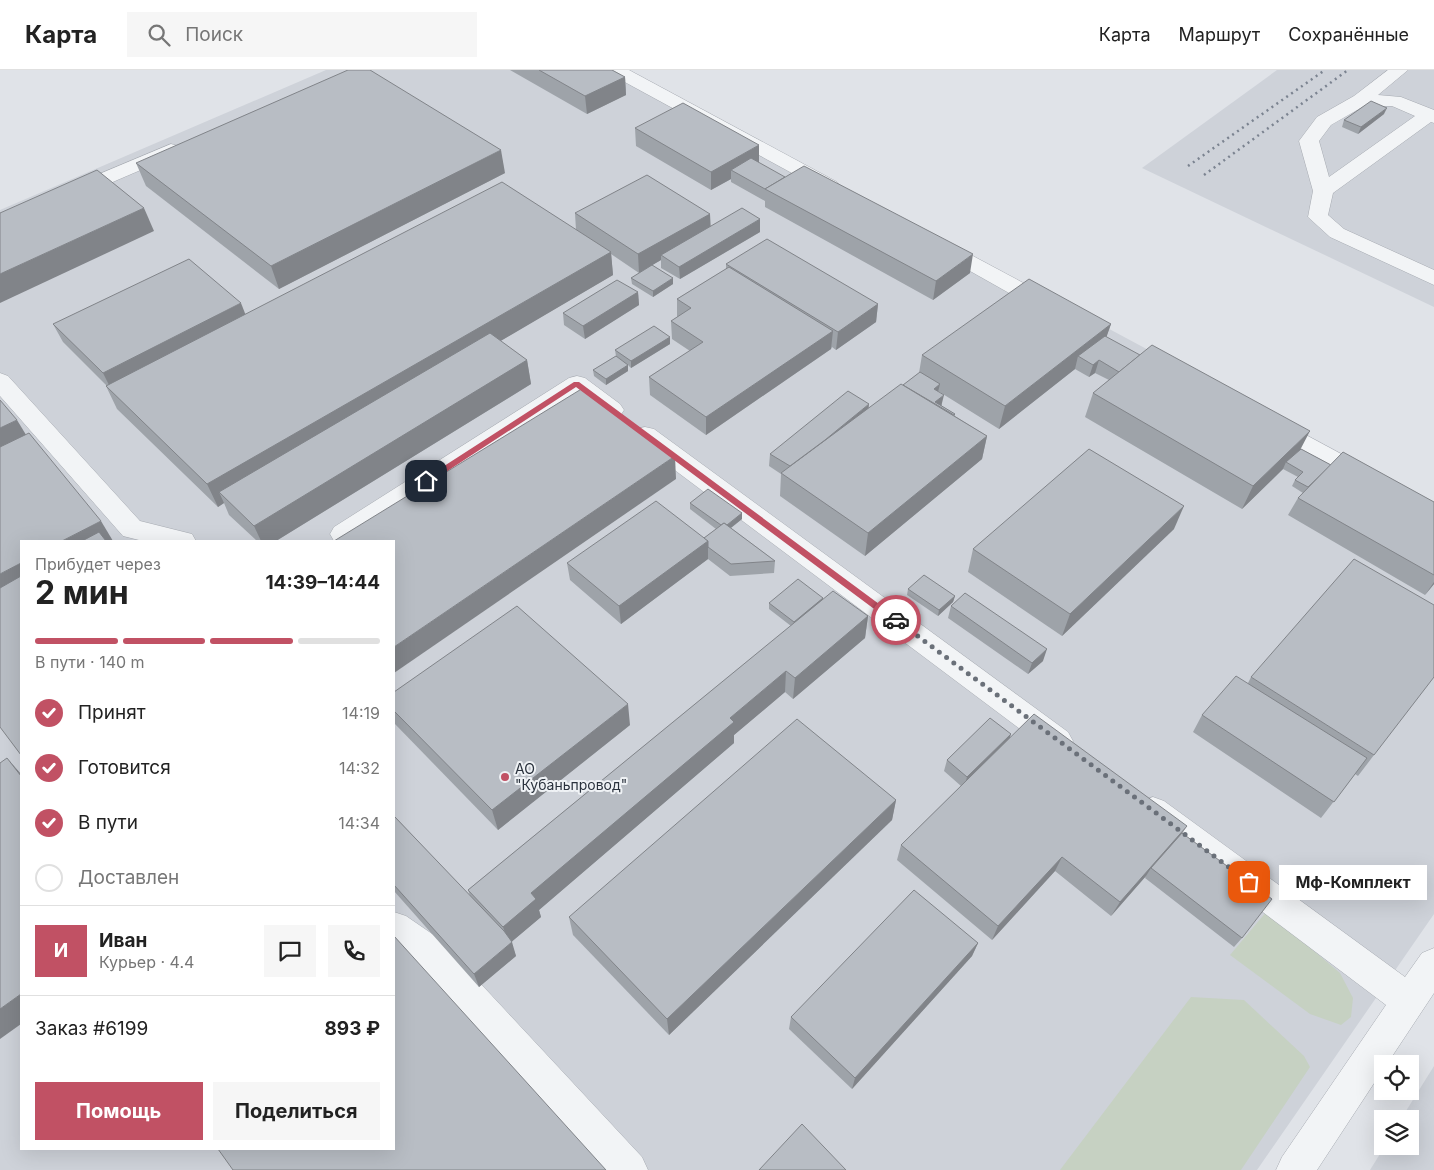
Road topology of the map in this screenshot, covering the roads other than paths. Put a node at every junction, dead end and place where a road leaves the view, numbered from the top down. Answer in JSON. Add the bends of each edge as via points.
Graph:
{"nodes":[{"id":1,"x":616,"y":70,"type":"edge"},
{"id":2,"x":1399,"y":70,"type":"edge"},
{"id":3,"x":1360,"y":100,"type":"junction"},
{"id":4,"x":1432,"y":116,"type":"edge"},
{"id":5,"x":188,"y":143,"type":"edge"},
{"id":6,"x":1323,"y":190,"type":"junction"},
{"id":7,"x":851,"y":198,"type":"edge"},
{"id":8,"x":54,"y":200,"type":"edge"},
{"id":9,"x":920,"y":236,"type":"edge"},
{"id":10,"x":1434,"y":278,"type":"edge"},
{"id":11,"x":1068,"y":316,"type":"edge"},
{"id":12,"x":0,"y":381,"type":"edge"},
{"id":13,"x":1251,"y":416,"type":"edge"},
{"id":14,"x":1434,"y":516,"type":"edge"},
{"id":15,"x":343,"y":534,"type":"edge"},
{"id":16,"x":179,"y":540,"type":"edge"},
{"id":17,"x":1081,"y":758,"type":"edge"},
{"id":18,"x":1129,"y":793,"type":"edge"},
{"id":19,"x":395,"y":929,"type":"edge"},
{"id":20,"x":1434,"y":964,"type":"edge"},
{"id":21,"x":1409,"y":1001,"type":"junction"},
{"id":22,"x":629,"y":1170,"type":"edge"},
{"id":23,"x":1296,"y":1170,"type":"edge"}],
"edges":[{"from":1,"to":7,"type":"street"},
{"from":2,"to":3,"type":"street"},
{"from":3,"to":4,"type":"street","via":[[1395,101]]},
{"from":3,"to":6,"type":"street","via":[[1324,121],[1309,141]]},
{"from":4,"to":6,"type":"street"},
{"from":5,"to":8,"type":"street"},
{"from":6,"to":10,"type":"street","via":[[1318,217],[1337,233]]},
{"from":9,"to":11,"type":"street"},
{"from":12,"to":16,"type":"street","via":[[132,529]]},
{"from":13,"to":14,"type":"street"},
{"from":15,"to":17,"type":"street","via":[[576,384]]},
{"from":18,"to":21,"type":"street"},
{"from":19,"to":22,"type":"street","via":[[426,949]]},
{"from":20,"to":21,"type":"street"},
{"from":21,"to":23,"type":"street"}]}
